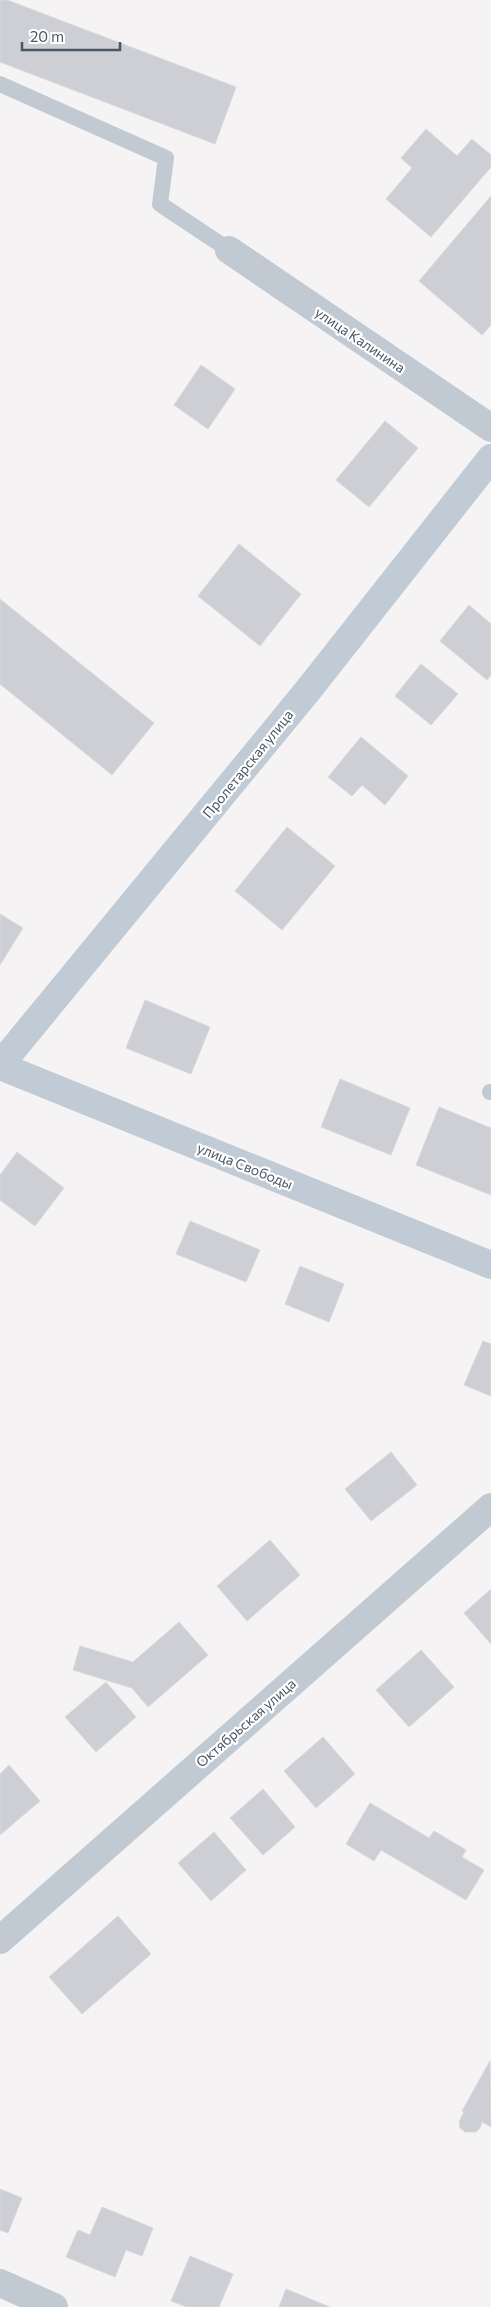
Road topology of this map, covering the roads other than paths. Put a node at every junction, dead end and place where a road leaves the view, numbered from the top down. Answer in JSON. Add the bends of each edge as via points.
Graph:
{"nodes":[{"id":1,"x":0,"y":84,"type":"edge"},
{"id":2,"x":229,"y":250,"type":"joint"},
{"id":3,"x":491,"y":428,"type":"edge"},
{"id":4,"x":491,"y":458,"type":"edge"},
{"id":5,"x":0,"y":1066,"type":"edge"},
{"id":6,"x":491,"y":1265,"type":"edge"},
{"id":7,"x":491,"y":1506,"type":"edge"},
{"id":8,"x":0,"y":1940,"type":"edge"},
{"id":9,"x":0,"y":2284,"type":"edge"},
{"id":10,"x":54,"y":2307,"type":"edge"}],
"edges":[{"from":1,"to":2,"type":"lane","via":[[166,158],[160,204]]},
{"from":2,"to":3,"type":"street","name":"улица Калинина"},
{"from":4,"to":5,"type":"street","name":"Пролетарская улица","via":[[309,689]]},
{"from":5,"to":6,"type":"street","name":"улица Свободы"},
{"from":7,"to":8,"type":"street","name":"Октябрьская улица"},
{"from":9,"to":10,"type":"street"}]}
